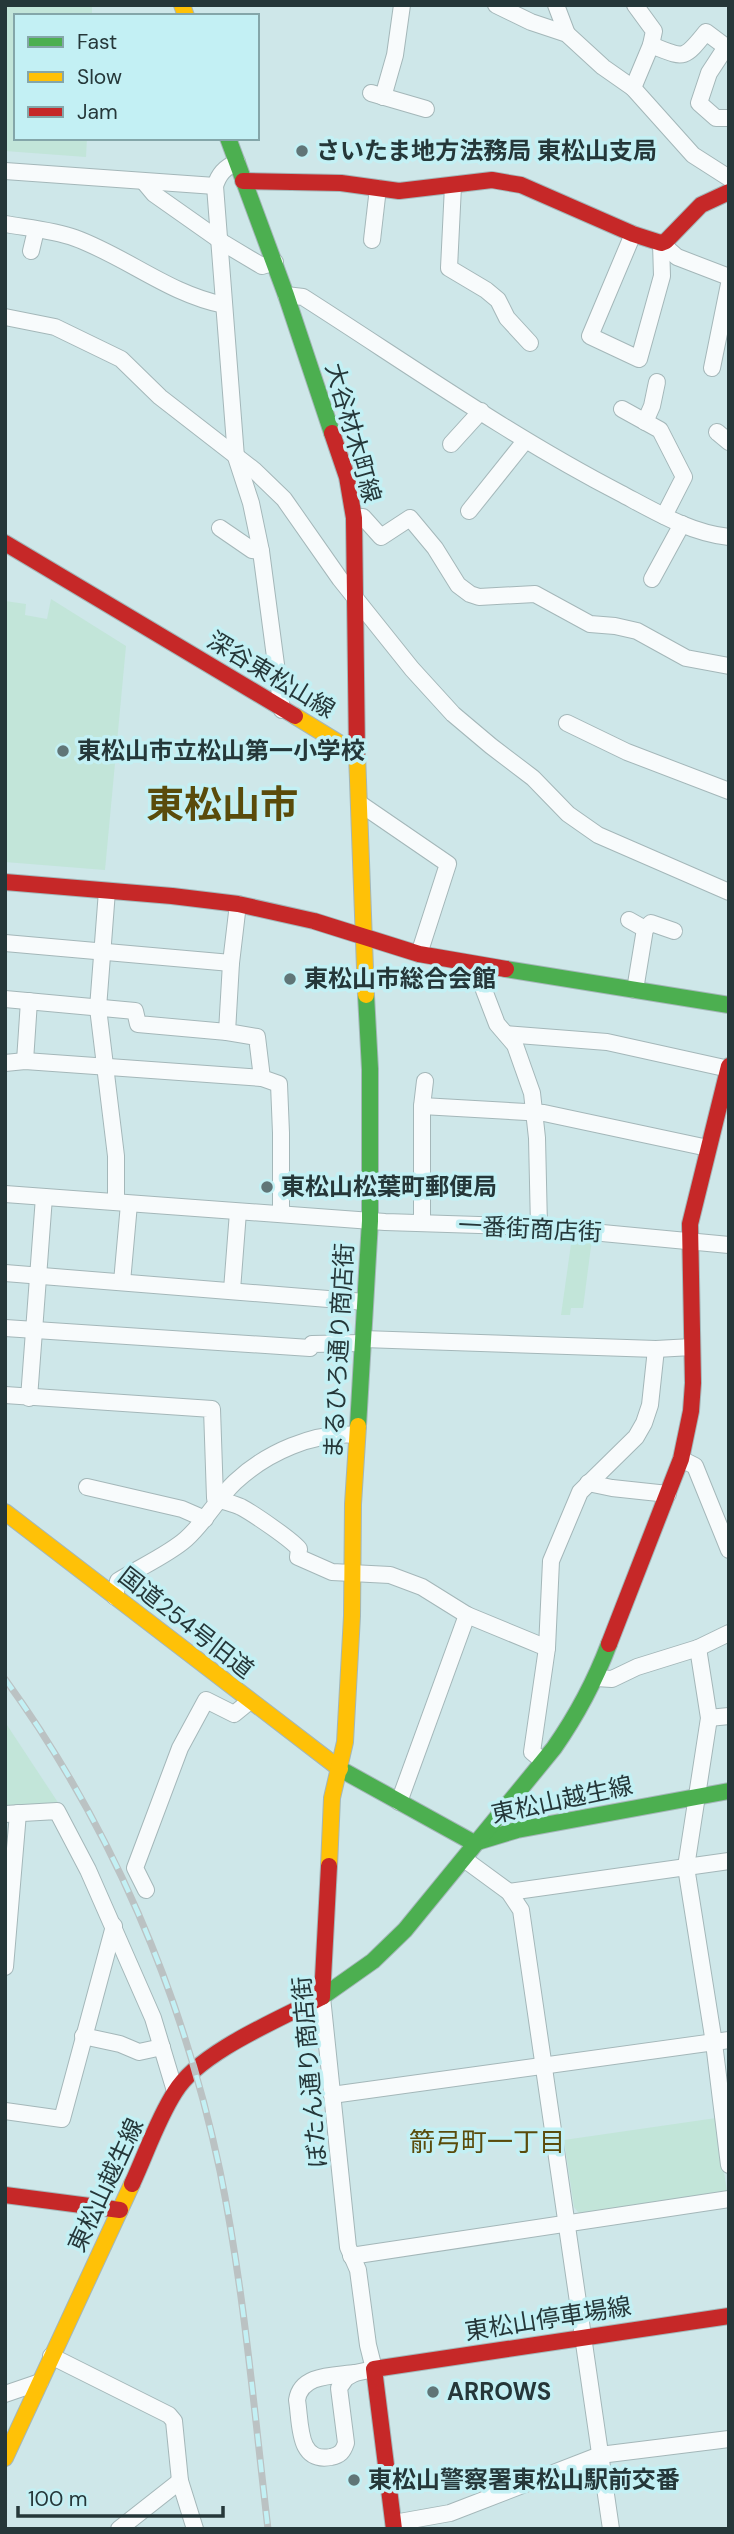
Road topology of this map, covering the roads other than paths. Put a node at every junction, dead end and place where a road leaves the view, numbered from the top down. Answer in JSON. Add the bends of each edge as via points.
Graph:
{"nodes":[{"id":1,"x":402,"y":5,"type":"edge"},
{"id":2,"x":496,"y":5,"type":"edge"},
{"id":3,"x":556,"y":5,"type":"edge"},
{"id":4,"x":635,"y":5,"type":"edge"},
{"id":5,"x":567,"y":34,"type":"junction"},
{"id":6,"x":651,"y":45,"type":"junction"},
{"id":7,"x":634,"y":88,"type":"junction"},
{"id":8,"x":426,"y":109,"type":"dead end"},
{"id":9,"x":729,"y":118,"type":"edge"},
{"id":10,"x":229,"y":140,"type":"edge"},
{"id":11,"x":236,"y":162,"type":"junction"},
{"id":12,"x":5,"y":171,"type":"edge"},
{"id":13,"x":729,"y":178,"type":"edge"},
{"id":14,"x":243,"y":181,"type":"junction"},
{"id":15,"x":144,"y":182,"type":"junction"},
{"id":16,"x":215,"y":186,"type":"junction"},
{"id":17,"x":453,"y":186,"type":"junction"},
{"id":18,"x":378,"y":188,"type":"junction"},
{"id":19,"x":729,"y":192,"type":"edge"},
{"id":20,"x":5,"y":224,"type":"edge"},
{"id":21,"x":36,"y":230,"type":"junction"},
{"id":22,"x":633,"y":234,"type":"junction"},
{"id":23,"x":218,"y":239,"type":"junction"},
{"id":24,"x":372,"y":240,"type":"dead end"},
{"id":25,"x":661,"y":243,"type":"junction"},
{"id":26,"x":31,"y":251,"type":"dead end"},
{"id":27,"x":275,"y":262,"type":"junction"},
{"id":28,"x":729,"y":276,"type":"edge"},
{"id":29,"x":729,"y":284,"type":"edge"},
{"id":30,"x":286,"y":295,"type":"junction"},
{"id":31,"x":224,"y":305,"type":"junction"},
{"id":32,"x":5,"y":317,"type":"edge"},
{"id":33,"x":530,"y":343,"type":"dead end"},
{"id":34,"x":712,"y":368,"type":"dead end"},
{"id":35,"x":657,"y":382,"type":"dead end"},
{"id":36,"x":622,"y":409,"type":"dead end"},
{"id":37,"x":481,"y":411,"type":"junction"},
{"id":38,"x":645,"y":422,"type":"junction"},
{"id":39,"x":525,"y":441,"type":"junction"},
{"id":40,"x":451,"y":444,"type":"dead end"},
{"id":41,"x":236,"y":457,"type":"junction"},
{"id":42,"x":469,"y":511,"type":"dead end"},
{"id":43,"x":664,"y":516,"type":"junction"},
{"id":44,"x":354,"y":518,"type":"junction"},
{"id":45,"x":682,"y":523,"type":"junction"},
{"id":46,"x":220,"y":528,"type":"dead end"},
{"id":47,"x":729,"y":537,"type":"edge"},
{"id":48,"x":5,"y":543,"type":"edge"},
{"id":49,"x":261,"y":551,"type":"junction"},
{"id":50,"x":652,"y":579,"type":"dead end"},
{"id":51,"x":356,"y":599,"type":"junction"},
{"id":52,"x":729,"y":666,"type":"edge"},
{"id":53,"x":282,"y":710,"type":"junction"},
{"id":54,"x":567,"y":723,"type":"dead end"},
{"id":55,"x":357,"y":754,"type":"junction"},
{"id":56,"x":729,"y":792,"type":"edge"},
{"id":57,"x":359,"y":803,"type":"junction"},
{"id":58,"x":5,"y":882,"type":"edge"},
{"id":59,"x":107,"y":891,"type":"junction"},
{"id":60,"x":729,"y":892,"type":"edge"},
{"id":61,"x":238,"y":904,"type":"junction"},
{"id":62,"x":629,"y":920,"type":"dead end"},
{"id":63,"x":645,"y":929,"type":"junction"},
{"id":64,"x":674,"y":932,"type":"dead end"},
{"id":65,"x":362,"y":934,"type":"junction"},
{"id":66,"x":5,"y":943,"type":"edge"},
{"id":67,"x":101,"y":951,"type":"junction"},
{"id":68,"x":419,"y":954,"type":"junction"},
{"id":69,"x":231,"y":963,"type":"junction"},
{"id":70,"x":474,"y":964,"type":"junction"},
{"id":71,"x":635,"y":990,"type":"junction"},
{"id":72,"x":5,"y":999,"type":"edge"},
{"id":73,"x":29,"y":1001,"type":"junction"},
{"id":74,"x":729,"y":1005,"type":"edge"},
{"id":75,"x":98,"y":1008,"type":"junction"},
{"id":76,"x":227,"y":1032,"type":"junction"},
{"id":77,"x":506,"y":1034,"type":"junction"},
{"id":78,"x":26,"y":1062,"type":"junction"},
{"id":79,"x":5,"y":1063,"type":"edge"},
{"id":80,"x":106,"y":1067,"type":"junction"},
{"id":81,"x":728,"y":1068,"type":"edge"},
{"id":82,"x":262,"y":1078,"type":"junction"},
{"id":83,"x":425,"y":1081,"type":"dead end"},
{"id":84,"x":422,"y":1106,"type":"junction"},
{"id":85,"x":534,"y":1112,"type":"junction"},
{"id":86,"x":708,"y":1148,"type":"junction"},
{"id":87,"x":5,"y":1194,"type":"edge"},
{"id":88,"x":44,"y":1197,"type":"junction"},
{"id":89,"x":122,"y":1203,"type":"junction"},
{"id":90,"x":238,"y":1212,"type":"junction"},
{"id":91,"x":281,"y":1214,"type":"junction"},
{"id":92,"x":370,"y":1221,"type":"junction"},
{"id":93,"x":422,"y":1223,"type":"junction"},
{"id":94,"x":539,"y":1227,"type":"junction"},
{"id":95,"x":689,"y":1241,"type":"junction"},
{"id":96,"x":729,"y":1245,"type":"edge"},
{"id":97,"x":5,"y":1273,"type":"edge"},
{"id":98,"x":39,"y":1276,"type":"junction"},
{"id":99,"x":122,"y":1282,"type":"junction"},
{"id":100,"x":232,"y":1290,"type":"junction"},
{"id":101,"x":365,"y":1302,"type":"junction"},
{"id":102,"x":5,"y":1328,"type":"edge"},
{"id":103,"x":34,"y":1330,"type":"junction"},
{"id":104,"x":363,"y":1341,"type":"junction"},
{"id":105,"x":692,"y":1347,"type":"junction"},
{"id":106,"x":656,"y":1349,"type":"junction"},
{"id":107,"x":5,"y":1395,"type":"edge"},
{"id":108,"x":29,"y":1398,"type":"junction"},
{"id":109,"x":357,"y":1435,"type":"junction"},
{"id":110,"x":681,"y":1459,"type":"junction"},
{"id":111,"x":588,"y":1483,"type":"junction"},
{"id":112,"x":87,"y":1488,"type":"dead end"},
{"id":113,"x":668,"y":1494,"type":"junction"},
{"id":114,"x":220,"y":1501,"type":"junction"},
{"id":115,"x":5,"y":1512,"type":"edge"},
{"id":116,"x":205,"y":1519,"type":"junction"},
{"id":117,"x":729,"y":1550,"type":"edge"},
{"id":118,"x":352,"y":1574,"type":"junction"},
{"id":119,"x":115,"y":1597,"type":"junction"},
{"id":120,"x":467,"y":1615,"type":"junction"},
{"id":121,"x":729,"y":1633,"type":"edge"},
{"id":122,"x":547,"y":1648,"type":"junction"},
{"id":123,"x":698,"y":1648,"type":"junction"},
{"id":124,"x":596,"y":1678,"type":"junction"},
{"id":125,"x":250,"y":1701,"type":"junction"},
{"id":126,"x":729,"y":1716,"type":"edge"},
{"id":127,"x":709,"y":1718,"type":"junction"},
{"id":128,"x":543,"y":1761,"type":"junction"},
{"id":129,"x":340,"y":1769,"type":"junction"},
{"id":130,"x":729,"y":1791,"type":"edge"},
{"id":131,"x":696,"y":1796,"type":"junction"},
{"id":132,"x":399,"y":1802,"type":"junction"},
{"id":133,"x":12,"y":1814,"type":"edge"},
{"id":134,"x":474,"y":1843,"type":"junction"},
{"id":135,"x":464,"y":1859,"type":"junction"},
{"id":136,"x":729,"y":1861,"type":"edge"},
{"id":137,"x":686,"y":1867,"type":"junction"},
{"id":138,"x":146,"y":1890,"type":"dead end"},
{"id":139,"x":509,"y":1892,"type":"junction"},
{"id":140,"x":114,"y":1926,"type":"junction"},
{"id":141,"x":5,"y":1967,"type":"edge"},
{"id":142,"x":322,"y":1997,"type":"junction"},
{"id":143,"x":83,"y":2036,"type":"junction"},
{"id":144,"x":721,"y":2041,"type":"edge"},
{"id":145,"x":162,"y":2047,"type":"junction"},
{"id":146,"x":544,"y":2066,"type":"junction"},
{"id":147,"x":176,"y":2091,"type":"junction"},
{"id":148,"x":332,"y":2095,"type":"junction"},
{"id":149,"x":5,"y":2110,"type":"edge"},
{"id":150,"x":729,"y":2165,"type":"edge"},
{"id":151,"x":5,"y":2195,"type":"edge"},
{"id":152,"x":729,"y":2199,"type":"edge"},
{"id":153,"x":120,"y":2210,"type":"junction"},
{"id":154,"x":567,"y":2223,"type":"junction"},
{"id":155,"x":351,"y":2256,"type":"junction"},
{"id":156,"x":729,"y":2316,"type":"edge"},
{"id":157,"x":584,"y":2337,"type":"junction"},
{"id":158,"x":51,"y":2356,"type":"junction"},
{"id":159,"x":374,"y":2369,"type":"junction"},
{"id":160,"x":355,"y":2373,"type":"junction"},
{"id":161,"x":317,"y":2379,"type":"junction"},
{"id":162,"x":40,"y":2382,"type":"junction"},
{"id":163,"x":339,"y":2388,"type":"junction"},
{"id":164,"x":5,"y":2394,"type":"edge"},
{"id":165,"x":729,"y":2439,"type":"edge"},
{"id":166,"x":600,"y":2455,"type":"junction"},
{"id":167,"x":5,"y":2458,"type":"edge"},
{"id":168,"x":180,"y":2481,"type":"junction"},
{"id":169,"x":394,"y":2526,"type":"edge"},
{"id":170,"x":119,"y":2529,"type":"edge"},
{"id":171,"x":195,"y":2529,"type":"edge"},
{"id":172,"x":611,"y":2529,"type":"edge"}],
"edges":[{"from":1,"to":8,"type":"street","via":[[396,55],[377,95]]},
{"from":2,"to":5,"type":"street"},
{"from":3,"to":5,"type":"street"},
{"from":4,"to":6,"type":"street","via":[[654,31]]},
{"from":5,"to":7,"type":"street"},
{"from":6,"to":7,"type":"street"},
{"from":6,"to":9,"type":"street","via":[[678,56],[689,54],[706,32],[726,47],[709,73],[698,103],[716,118]]},
{"from":7,"to":13,"type":"street","via":[[693,155]]},
{"from":10,"to":11,"type":"main road","name":"大谷材木町線"},
{"from":11,"to":14,"type":"main road","name":"大谷材木町線"},
{"from":11,"to":16,"type":"street","via":[[219,174]]},
{"from":12,"to":15,"type":"street"},
{"from":14,"to":18,"type":"main road"},
{"from":14,"to":27,"type":"main road","name":"大谷材木町線"},
{"from":15,"to":16,"type":"street"},
{"from":15,"to":23,"type":"street"},
{"from":16,"to":23,"type":"street"},
{"from":17,"to":18,"type":"main road","via":[[399,191]]},
{"from":17,"to":22,"type":"main road","via":[[492,180],[521,185]]},
{"from":17,"to":33,"type":"street","via":[[449,268],[498,300],[507,318]]},
{"from":18,"to":24,"type":"street"},
{"from":19,"to":25,"type":"main road","via":[[692,210]]},
{"from":20,"to":21,"type":"street"},
{"from":21,"to":26,"type":"street"},
{"from":21,"to":31,"type":"street","via":[[76,238],[162,284]]},
{"from":22,"to":25,"type":"main road"},
{"from":22,"to":25,"type":"street","via":[[590,336],[639,359],[662,276]]},
{"from":23,"to":27,"type":"street","via":[[262,266]]},
{"from":23,"to":31,"type":"street"},
{"from":25,"to":28,"type":"street","via":[[677,257]]},
{"from":27,"to":30,"type":"main road","name":"大谷材木町線"},
{"from":29,"to":34,"type":"street"},
{"from":30,"to":37,"type":"street","via":[[303,297]]},
{"from":30,"to":44,"type":"main road","name":"大谷材木町線","via":[[347,477]]},
{"from":31,"to":41,"type":"street"},
{"from":32,"to":41,"type":"street","via":[[55,327],[121,359],[160,397]]},
{"from":35,"to":38,"type":"street"},
{"from":36,"to":38,"type":"street"},
{"from":37,"to":39,"type":"street"},
{"from":37,"to":40,"type":"street"},
{"from":38,"to":43,"type":"street","via":[[660,430],[684,477]]},
{"from":39,"to":42,"type":"street"},
{"from":39,"to":43,"type":"street"},
{"from":41,"to":49,"type":"street"},
{"from":41,"to":51,"type":"street","via":[[284,499]]},
{"from":43,"to":45,"type":"street"},
{"from":44,"to":51,"type":"main road","name":"大谷材木町線"},
{"from":44,"to":52,"type":"street","via":[[363,517],[382,537],[410,518],[458,585],[470,594],[535,594],[590,624],[637,631],[686,658]]},
{"from":45,"to":47,"type":"street"},
{"from":45,"to":50,"type":"street"},
{"from":46,"to":49,"type":"street","via":[[252,550]]},
{"from":48,"to":53,"type":"main road","name":"深谷東松山線"},
{"from":49,"to":53,"type":"street"},
{"from":51,"to":55,"type":"main road","name":"大谷材木町線"},
{"from":51,"to":60,"type":"street","via":[[453,714],[533,778],[569,814],[598,835]]},
{"from":53,"to":55,"type":"main road","name":"深谷東松山線"},
{"from":54,"to":56,"type":"street"},
{"from":55,"to":57,"type":"main road"},
{"from":57,"to":65,"type":"main road"},
{"from":57,"to":68,"type":"street","via":[[448,864]]},
{"from":58,"to":59,"type":"main road"},
{"from":59,"to":61,"type":"main road"},
{"from":59,"to":67,"type":"street"},
{"from":61,"to":65,"type":"main road"},
{"from":61,"to":69,"type":"street"},
{"from":62,"to":63,"type":"street"},
{"from":63,"to":64,"type":"street","via":[[651,923]]},
{"from":63,"to":71,"type":"street"},
{"from":65,"to":68,"type":"main road"},
{"from":65,"to":92,"type":"main road","name":"まるひろ通り商店街","via":[[370,1069]]},
{"from":66,"to":67,"type":"street"},
{"from":67,"to":69,"type":"street"},
{"from":67,"to":75,"type":"street"},
{"from":68,"to":70,"type":"main road"},
{"from":69,"to":76,"type":"street"},
{"from":70,"to":71,"type":"main road"},
{"from":70,"to":77,"type":"street","via":[[497,1024]]},
{"from":71,"to":74,"type":"main road"},
{"from":72,"to":73,"type":"street"},
{"from":73,"to":75,"type":"street"},
{"from":73,"to":78,"type":"street"},
{"from":75,"to":76,"type":"street","via":[[135,1011],[138,1024]]},
{"from":75,"to":80,"type":"street"},
{"from":76,"to":82,"type":"street","via":[[257,1037]]},
{"from":77,"to":81,"type":"street","via":[[607,1042]]},
{"from":77,"to":85,"type":"street","via":[[532,1093]]},
{"from":78,"to":79,"type":"street"},
{"from":78,"to":80,"type":"street"},
{"from":80,"to":82,"type":"street"},
{"from":80,"to":89,"type":"street"},
{"from":81,"to":86,"type":"main road","name":"東松山越生線"},
{"from":82,"to":91,"type":"street","via":[[279,1084]]},
{"from":83,"to":84,"type":"street"},
{"from":84,"to":85,"type":"street"},
{"from":84,"to":93,"type":"street"},
{"from":85,"to":86,"type":"street"},
{"from":85,"to":94,"type":"street"},
{"from":86,"to":95,"type":"main road","name":"東松山越生線"},
{"from":87,"to":88,"type":"street","name":"一番街商店街"},
{"from":88,"to":89,"type":"street","name":"一番街商店街"},
{"from":88,"to":98,"type":"street"},
{"from":89,"to":90,"type":"street","name":"一番街商店街"},
{"from":89,"to":99,"type":"street"},
{"from":90,"to":91,"type":"street","name":"一番街商店街"},
{"from":90,"to":100,"type":"street"},
{"from":91,"to":92,"type":"street","name":"一番街商店街"},
{"from":92,"to":93,"type":"street","name":"一番街商店街"},
{"from":92,"to":101,"type":"main road","name":"まるひろ通り商店街"},
{"from":93,"to":94,"type":"street","name":"一番街商店街"},
{"from":94,"to":95,"type":"street","name":"一番街商店街"},
{"from":95,"to":96,"type":"street","name":"一番街商店街"},
{"from":95,"to":105,"type":"main road","name":"東松山越生線"},
{"from":97,"to":98,"type":"street"},
{"from":98,"to":99,"type":"street"},
{"from":98,"to":103,"type":"street"},
{"from":99,"to":100,"type":"street"},
{"from":100,"to":101,"type":"street"},
{"from":101,"to":104,"type":"main road","name":"まるひろ通り商店街"},
{"from":102,"to":103,"type":"street"},
{"from":103,"to":104,"type":"street","via":[[310,1348],[312,1344]]},
{"from":103,"to":108,"type":"street"},
{"from":104,"to":106,"type":"street"},
{"from":104,"to":109,"type":"main road","name":"まるひろ通り商店街"},
{"from":105,"to":106,"type":"street"},
{"from":105,"to":110,"type":"main road","name":"東松山越生線","via":[[691,1411]]},
{"from":106,"to":111,"type":"street","via":[[644,1423],[636,1437]]},
{"from":107,"to":108,"type":"street"},
{"from":108,"to":114,"type":"street","via":[[212,1409],[215,1498]]},
{"from":109,"to":114,"type":"street","via":[[305,1440],[256,1465]]},
{"from":109,"to":118,"type":"main road","name":"まるひろ通り商店街"},
{"from":110,"to":113,"type":"main road","name":"東松山越生線"},
{"from":110,"to":117,"type":"street","via":[[695,1466]]},
{"from":111,"to":113,"type":"street"},
{"from":111,"to":122,"type":"street","via":[[551,1561]]},
{"from":112,"to":116,"type":"street","via":[[182,1509]]},
{"from":113,"to":124,"type":"main road","name":"東松山越生線"},
{"from":114,"to":116,"type":"street"},
{"from":114,"to":118,"type":"street","via":[[241,1507],[291,1538],[299,1549],[298,1558],[332,1572]]},
{"from":115,"to":119,"type":"main road","name":"国道254号旧道"},
{"from":116,"to":119,"type":"street","via":[[184,1541],[118,1581]]},
{"from":118,"to":120,"type":"street","via":[[390,1575],[422,1587]]},
{"from":118,"to":129,"type":"main road","name":"まるひろ通り商店街"},
{"from":119,"to":125,"type":"main road","name":"国道254号旧道"},
{"from":120,"to":122,"type":"street"},
{"from":120,"to":132,"type":"street"},
{"from":121,"to":123,"type":"street"},
{"from":122,"to":128,"type":"street","via":[[532,1752]]},
{"from":123,"to":124,"type":"street","via":[[612,1679]]},
{"from":123,"to":127,"type":"street"},
{"from":124,"to":128,"type":"main road","name":"東松山越生線","via":[[569,1727]]},
{"from":125,"to":129,"type":"main road","name":"国道254号旧道"},
{"from":125,"to":138,"type":"street","via":[[234,1714],[206,1700],[180,1748],[135,1868]]},
{"from":126,"to":127,"type":"street"},
{"from":127,"to":131,"type":"street"},
{"from":128,"to":134,"type":"main road","name":"東松山越生線"},
{"from":129,"to":132,"type":"main road","name":"東松山越生線"},
{"from":129,"to":142,"type":"main road","name":"ぼたん通り商店街","via":[[332,1798]]},
{"from":130,"to":131,"type":"main road","name":"東松山越生線"},
{"from":131,"to":134,"type":"main road","name":"東松山越生線","via":[[517,1830]]},
{"from":131,"to":137,"type":"street"},
{"from":132,"to":134,"type":"main road","name":"東松山越生線"},
{"from":133,"to":140,"type":"street","via":[[57,1811]]},
{"from":133,"to":141,"type":"street"},
{"from":134,"to":135,"type":"main road","name":"東松山越生線"},
{"from":135,"to":139,"type":"street"},
{"from":135,"to":142,"type":"main road","name":"東松山越生線","via":[[388,1948]]},
{"from":136,"to":137,"type":"street"},
{"from":137,"to":139,"type":"street"},
{"from":137,"to":144,"type":"street"},
{"from":139,"to":146,"type":"street","via":[[522,1910]]},
{"from":140,"to":143,"type":"street"},
{"from":140,"to":145,"type":"street"},
{"from":142,"to":147,"type":"main road","name":"東松山越生線","via":[[205,2063]]},
{"from":142,"to":148,"type":"street","name":"ぼたん通り商店街"},
{"from":143,"to":145,"type":"street","via":[[139,2052]]},
{"from":143,"to":149,"type":"street","via":[[62,2119]]},
{"from":144,"to":146,"type":"street"},
{"from":144,"to":150,"type":"street"},
{"from":145,"to":147,"type":"street"},
{"from":146,"to":148,"type":"street"},
{"from":146,"to":154,"type":"street"},
{"from":147,"to":153,"type":"main road","name":"東松山越生線"},
{"from":148,"to":155,"type":"street","name":"ぼたん通り商店街"},
{"from":151,"to":153,"type":"main road"},
{"from":152,"to":154,"type":"street"},
{"from":153,"to":158,"type":"main road","name":"東松山越生線"},
{"from":154,"to":155,"type":"street"},
{"from":154,"to":157,"type":"street"},
{"from":155,"to":159,"type":"street","name":"ぼたん通り商店街","via":[[358,2270]]},
{"from":156,"to":157,"type":"main road","name":"東松山停車場線"},
{"from":157,"to":159,"type":"main road","name":"東松山停車場線"},
{"from":157,"to":166,"type":"street"},
{"from":158,"to":162,"type":"main road","name":"東松山越生線"},
{"from":158,"to":168,"type":"street","via":[[169,2415],[176,2428]]},
{"from":159,"to":160,"type":"street"},
{"from":159,"to":169,"type":"main road"},
{"from":160,"to":161,"type":"street"},
{"from":160,"to":163,"type":"street"},
{"from":161,"to":163,"type":"street"},
{"from":161,"to":163,"type":"street","via":[[304,2384],[297,2400],[304,2447],[321,2459],[339,2455],[346,2443]]},
{"from":162,"to":164,"type":"street"},
{"from":162,"to":167,"type":"main road","name":"東松山越生線"},
{"from":165,"to":166,"type":"street"},
{"from":166,"to":169,"type":"street","via":[[450,2513]]},
{"from":166,"to":172,"type":"street"},
{"from":168,"to":170,"type":"street"},
{"from":168,"to":171,"type":"street"}]}
